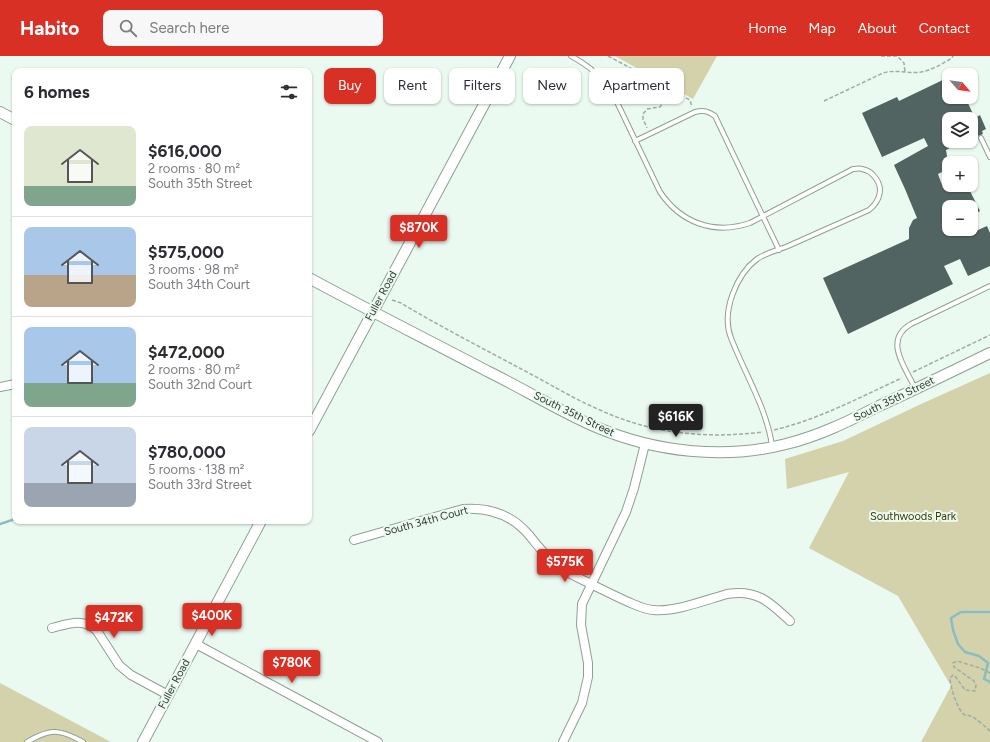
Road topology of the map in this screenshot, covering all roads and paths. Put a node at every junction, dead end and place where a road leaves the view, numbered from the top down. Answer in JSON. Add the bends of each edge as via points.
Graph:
{"nodes":[{"id":1,"x":510,"y":56,"type":"edge"},
{"id":2,"x":571,"y":56,"type":"edge"},
{"id":3,"x":608,"y":56,"type":"edge"},
{"id":4,"x":880,"y":56,"type":"edge"},
{"id":5,"x":953,"y":56,"type":"edge"},
{"id":6,"x":630,"y":68,"type":"edge"},
{"id":7,"x":905,"y":72,"type":"junction"},
{"id":8,"x":684,"y":97,"type":"edge"},
{"id":9,"x":824,"y":101,"type":"dead end"},
{"id":10,"x":662,"y":104,"type":"edge"},
{"id":11,"x":692,"y":107,"type":"dead end"},
{"id":12,"x":0,"y":112,"type":"edge"},
{"id":13,"x":12,"y":118,"type":"edge"},
{"id":14,"x":647,"y":128,"type":"dead end"},
{"id":15,"x":981,"y":138,"type":"dead end"},
{"id":16,"x":635,"y":141,"type":"junction"},
{"id":17,"x":990,"y":157,"type":"edge"},
{"id":18,"x":763,"y":217,"type":"junction"},
{"id":19,"x":779,"y":250,"type":"junction"},
{"id":20,"x":312,"y":280,"type":"edge"},
{"id":21,"x":990,"y":286,"type":"edge"},
{"id":22,"x":392,"y":300,"type":"dead end"},
{"id":23,"x":372,"y":312,"type":"junction"},
{"id":24,"x":990,"y":335,"type":"edge"},
{"id":25,"x":990,"y":353,"type":"edge"},
{"id":26,"x":908,"y":374,"type":"junction"},
{"id":27,"x":12,"y":385,"type":"edge"},
{"id":28,"x":0,"y":387,"type":"edge"},
{"id":29,"x":916,"y":389,"type":"junction"},
{"id":30,"x":312,"y":425,"type":"edge"},
{"id":31,"x":770,"y":431,"type":"junction"},
{"id":32,"x":645,"y":444,"type":"junction"},
{"id":33,"x":773,"y":447,"type":"junction"},
{"id":34,"x":259,"y":524,"type":"edge"},
{"id":35,"x":354,"y":540,"type":"dead end"},
{"id":36,"x":591,"y":584,"type":"junction"},
{"id":37,"x":790,"y":621,"type":"dead end"},
{"id":38,"x":52,"y":628,"type":"dead end"},
{"id":39,"x":196,"y":644,"type":"junction"},
{"id":40,"x":990,"y":673,"type":"edge"},
{"id":41,"x":168,"y":695,"type":"junction"},
{"id":42,"x":990,"y":731,"type":"edge"},
{"id":43,"x":27,"y":742,"type":"edge"},
{"id":44,"x":83,"y":742,"type":"edge"},
{"id":45,"x":143,"y":742,"type":"edge"},
{"id":46,"x":378,"y":742,"type":"edge"},
{"id":47,"x":563,"y":742,"type":"edge"}],
"edges":[{"from":1,"to":23,"type":"street","name":"Fuller Road"},
{"from":2,"to":16,"type":"lane","via":[[591,68],[607,85]]},
{"from":3,"to":6,"type":"path"},
{"from":4,"to":7,"type":"path","via":[[897,56],[904,63]]},
{"from":5,"to":7,"type":"path","via":[[937,67],[921,72]]},
{"from":7,"to":9,"type":"path","via":[[883,73]]},
{"from":8,"to":11,"type":"path","via":[[690,100]]},
{"from":10,"to":14,"type":"path","via":[[660,107],[647,109],[643,114]]},
{"from":12,"to":13,"type":"street"},
{"from":15,"to":17,"type":"lane"},
{"from":16,"to":18,"type":"lane","via":[[660,192],[674,210],[685,217],[707,226],[728,228]]},
{"from":16,"to":18,"type":"lane","via":[[695,112],[702,110],[715,116]]},
{"from":18,"to":19,"type":"lane"},
{"from":18,"to":19,"type":"lane","via":[[853,169],[863,169],[872,173],[878,180],[879,198],[868,210]]},
{"from":19,"to":31,"type":"lane","via":[[758,259],[744,272],[732,295],[728,316],[730,336]]},
{"from":20,"to":23,"type":"street","name":"South 35th Street"},
{"from":21,"to":26,"type":"lane","via":[[911,324],[902,331],[897,347]]},
{"from":22,"to":31,"type":"path","via":[[590,405],[631,422],[680,434],[734,435]]},
{"from":23,"to":30,"type":"street","name":"Fuller Road"},
{"from":23,"to":32,"type":"street","name":"South 35th Street","via":[[580,420],[604,431]]},
{"from":24,"to":26,"type":"path"},
{"from":25,"to":29,"type":"street","name":"South 35th Street"},
{"from":26,"to":29,"type":"lane"},
{"from":26,"to":31,"type":"path","via":[[828,413]]},
{"from":27,"to":28,"type":"street"},
{"from":29,"to":33,"type":"street","name":"South 35th Street","via":[[821,433]]},
{"from":31,"to":33,"type":"lane"},
{"from":32,"to":33,"type":"street","name":"South 35th Street","via":[[711,452]]},
{"from":32,"to":36,"type":"street","via":[[626,512]]},
{"from":34,"to":39,"type":"street","name":"Fuller Road"},
{"from":35,"to":36,"type":"street","name":"South 34th Court","via":[[463,509],[487,509],[510,518],[560,568]]},
{"from":36,"to":37,"type":"street","name":"South 34th Court","via":[[633,604],[654,610],[675,608],[727,594],[747,593],[767,600]]},
{"from":36,"to":47,"type":"street","via":[[582,604],[581,614],[588,677],[582,702]]},
{"from":38,"to":41,"type":"street","via":[[74,622],[86,623],[93,627],[119,665]]},
{"from":39,"to":41,"type":"street","name":"Fuller Road"},
{"from":39,"to":46,"type":"street"},
{"from":40,"to":42,"type":"path","via":[[957,661],[953,663],[954,667],[974,681],[975,691],[965,690],[955,676],[950,678],[953,694],[962,712],[974,717]]},
{"from":41,"to":45,"type":"street","name":"Fuller Road"},
{"from":43,"to":44,"type":"lane","via":[[53,731],[64,732]]}]}
